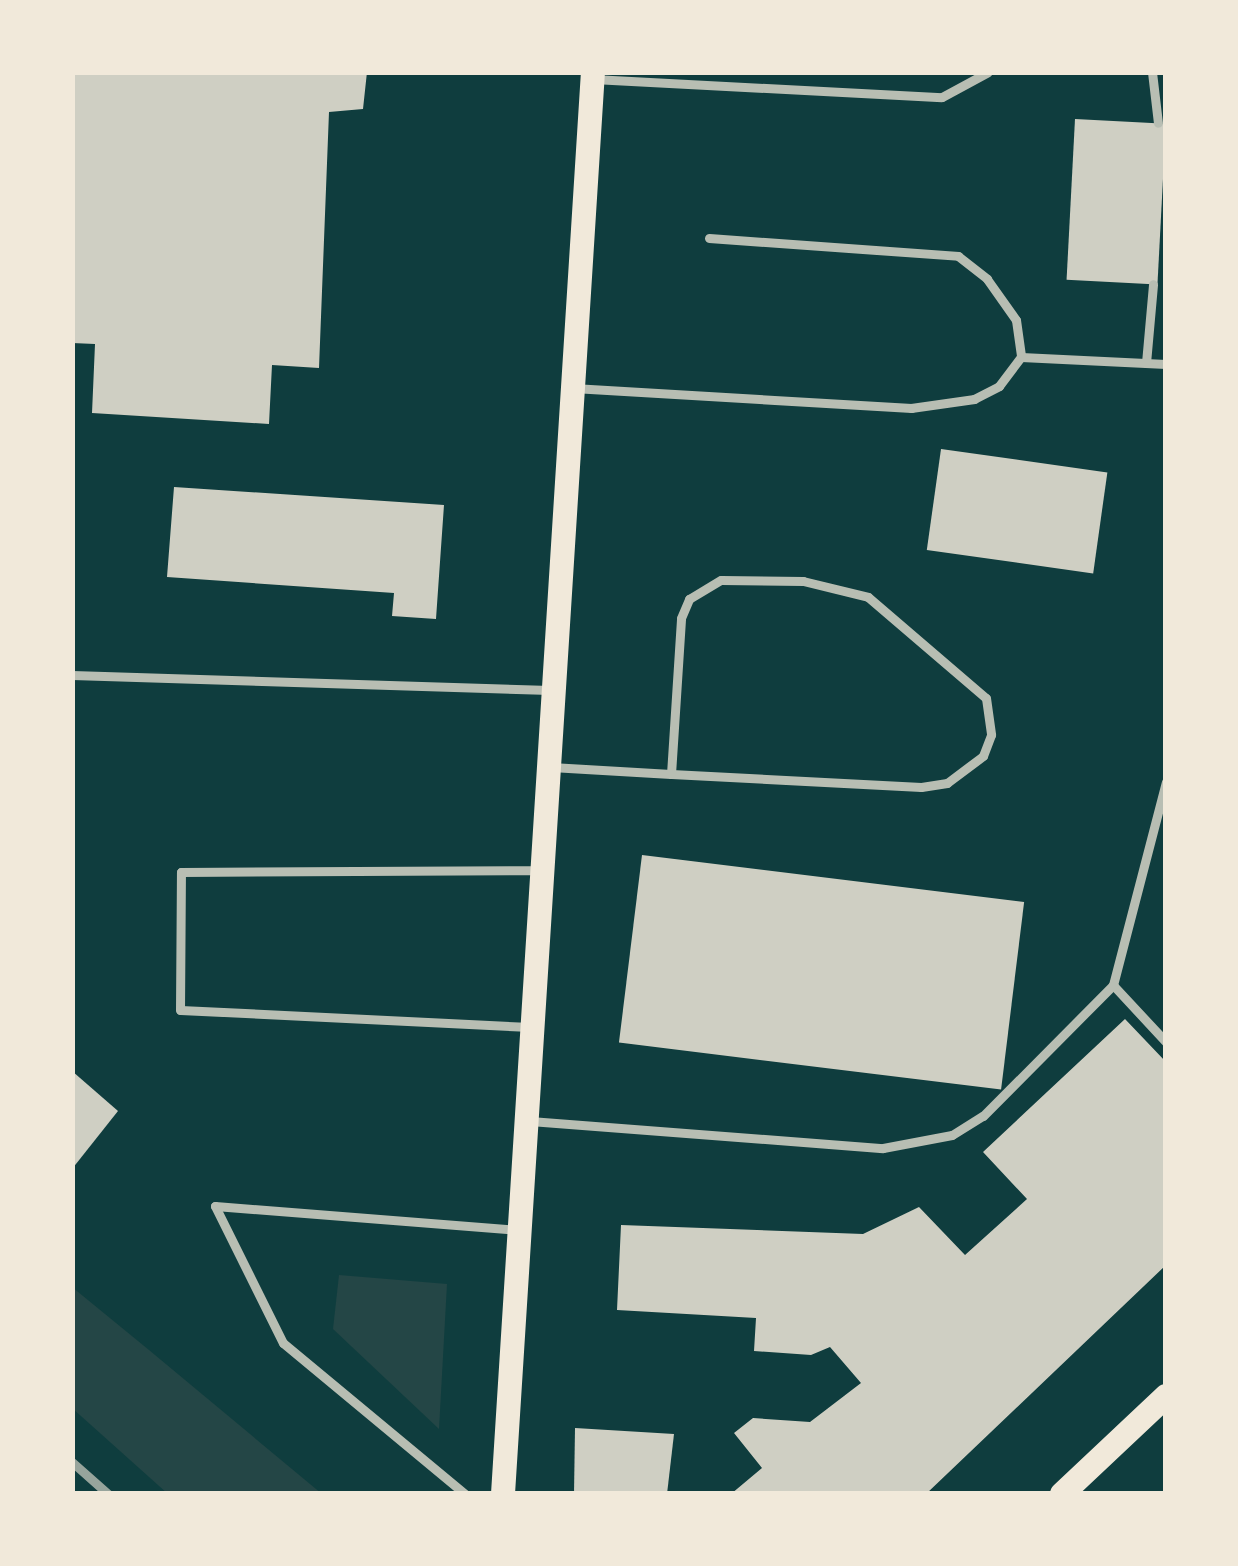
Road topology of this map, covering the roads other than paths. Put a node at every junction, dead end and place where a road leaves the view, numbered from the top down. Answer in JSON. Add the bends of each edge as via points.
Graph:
{"nodes":[{"id":1,"x":988,"y":72,"type":"edge"},
{"id":2,"x":1152,"y":72,"type":"edge"},
{"id":3,"x":593,"y":76,"type":"edge"},
{"id":4,"x":1159,"y":123,"type":"dead end"},
{"id":5,"x":709,"y":238,"type":"dead end"},
{"id":6,"x":1154,"y":284,"type":"dead end"},
{"id":7,"x":1021,"y":357,"type":"junction"},
{"id":8,"x":1146,"y":363,"type":"junction"},
{"id":9,"x":1166,"y":364,"type":"edge"},
{"id":10,"x":573,"y":388,"type":"junction"},
{"id":11,"x":72,"y":675,"type":"edge"},
{"id":12,"x":555,"y":690,"type":"junction"},
{"id":13,"x":551,"y":767,"type":"junction"},
{"id":14,"x":671,"y":774,"type":"junction"},
{"id":15,"x":1166,"y":782,"type":"edge"},
{"id":16,"x":544,"y":870,"type":"junction"},
{"id":17,"x":1113,"y":985,"type":"junction"},
{"id":18,"x":535,"y":1028,"type":"junction"},
{"id":19,"x":1166,"y":1042,"type":"edge"},
{"id":20,"x":530,"y":1121,"type":"junction"},
{"id":21,"x":524,"y":1231,"type":"junction"},
{"id":22,"x":1166,"y":1396,"type":"edge"},
{"id":23,"x":465,"y":1494,"type":"edge"},
{"id":24,"x":503,"y":1494,"type":"edge"},
{"id":25,"x":1062,"y":1494,"type":"edge"}],
"edges":[{"from":1,"to":3,"type":"lane","via":[[942,98]]},
{"from":2,"to":4,"type":"lane"},
{"from":3,"to":10,"type":"main road"},
{"from":5,"to":7,"type":"lane","via":[[958,256],[987,279],[1016,320]]},
{"from":6,"to":8,"type":"lane"},
{"from":7,"to":8,"type":"lane"},
{"from":7,"to":10,"type":"lane","via":[[999,386],[974,400],[911,408]]},
{"from":8,"to":9,"type":"lane"},
{"from":10,"to":12,"type":"main road"},
{"from":11,"to":12,"type":"lane"},
{"from":12,"to":13,"type":"main road"},
{"from":13,"to":14,"type":"lane"},
{"from":13,"to":16,"type":"main road"},
{"from":14,"to":14,"type":"lane","via":[[947,783],[983,756],[991,714],[968,674],[868,597],[803,580],[721,580],[689,599],[681,618]]},
{"from":15,"to":17,"type":"lane"},
{"from":16,"to":18,"type":"main road"},
{"from":16,"to":18,"type":"lane","via":[[181,872],[179,1010]]},
{"from":17,"to":19,"type":"lane"},
{"from":17,"to":20,"type":"lane","via":[[983,1117],[931,1142],[844,1147]]},
{"from":18,"to":20,"type":"main road"},
{"from":20,"to":21,"type":"main road"},
{"from":21,"to":23,"type":"lane","via":[[215,1206],[283,1343]]},
{"from":21,"to":24,"type":"main road"},
{"from":22,"to":25,"type":"main road"}]}
